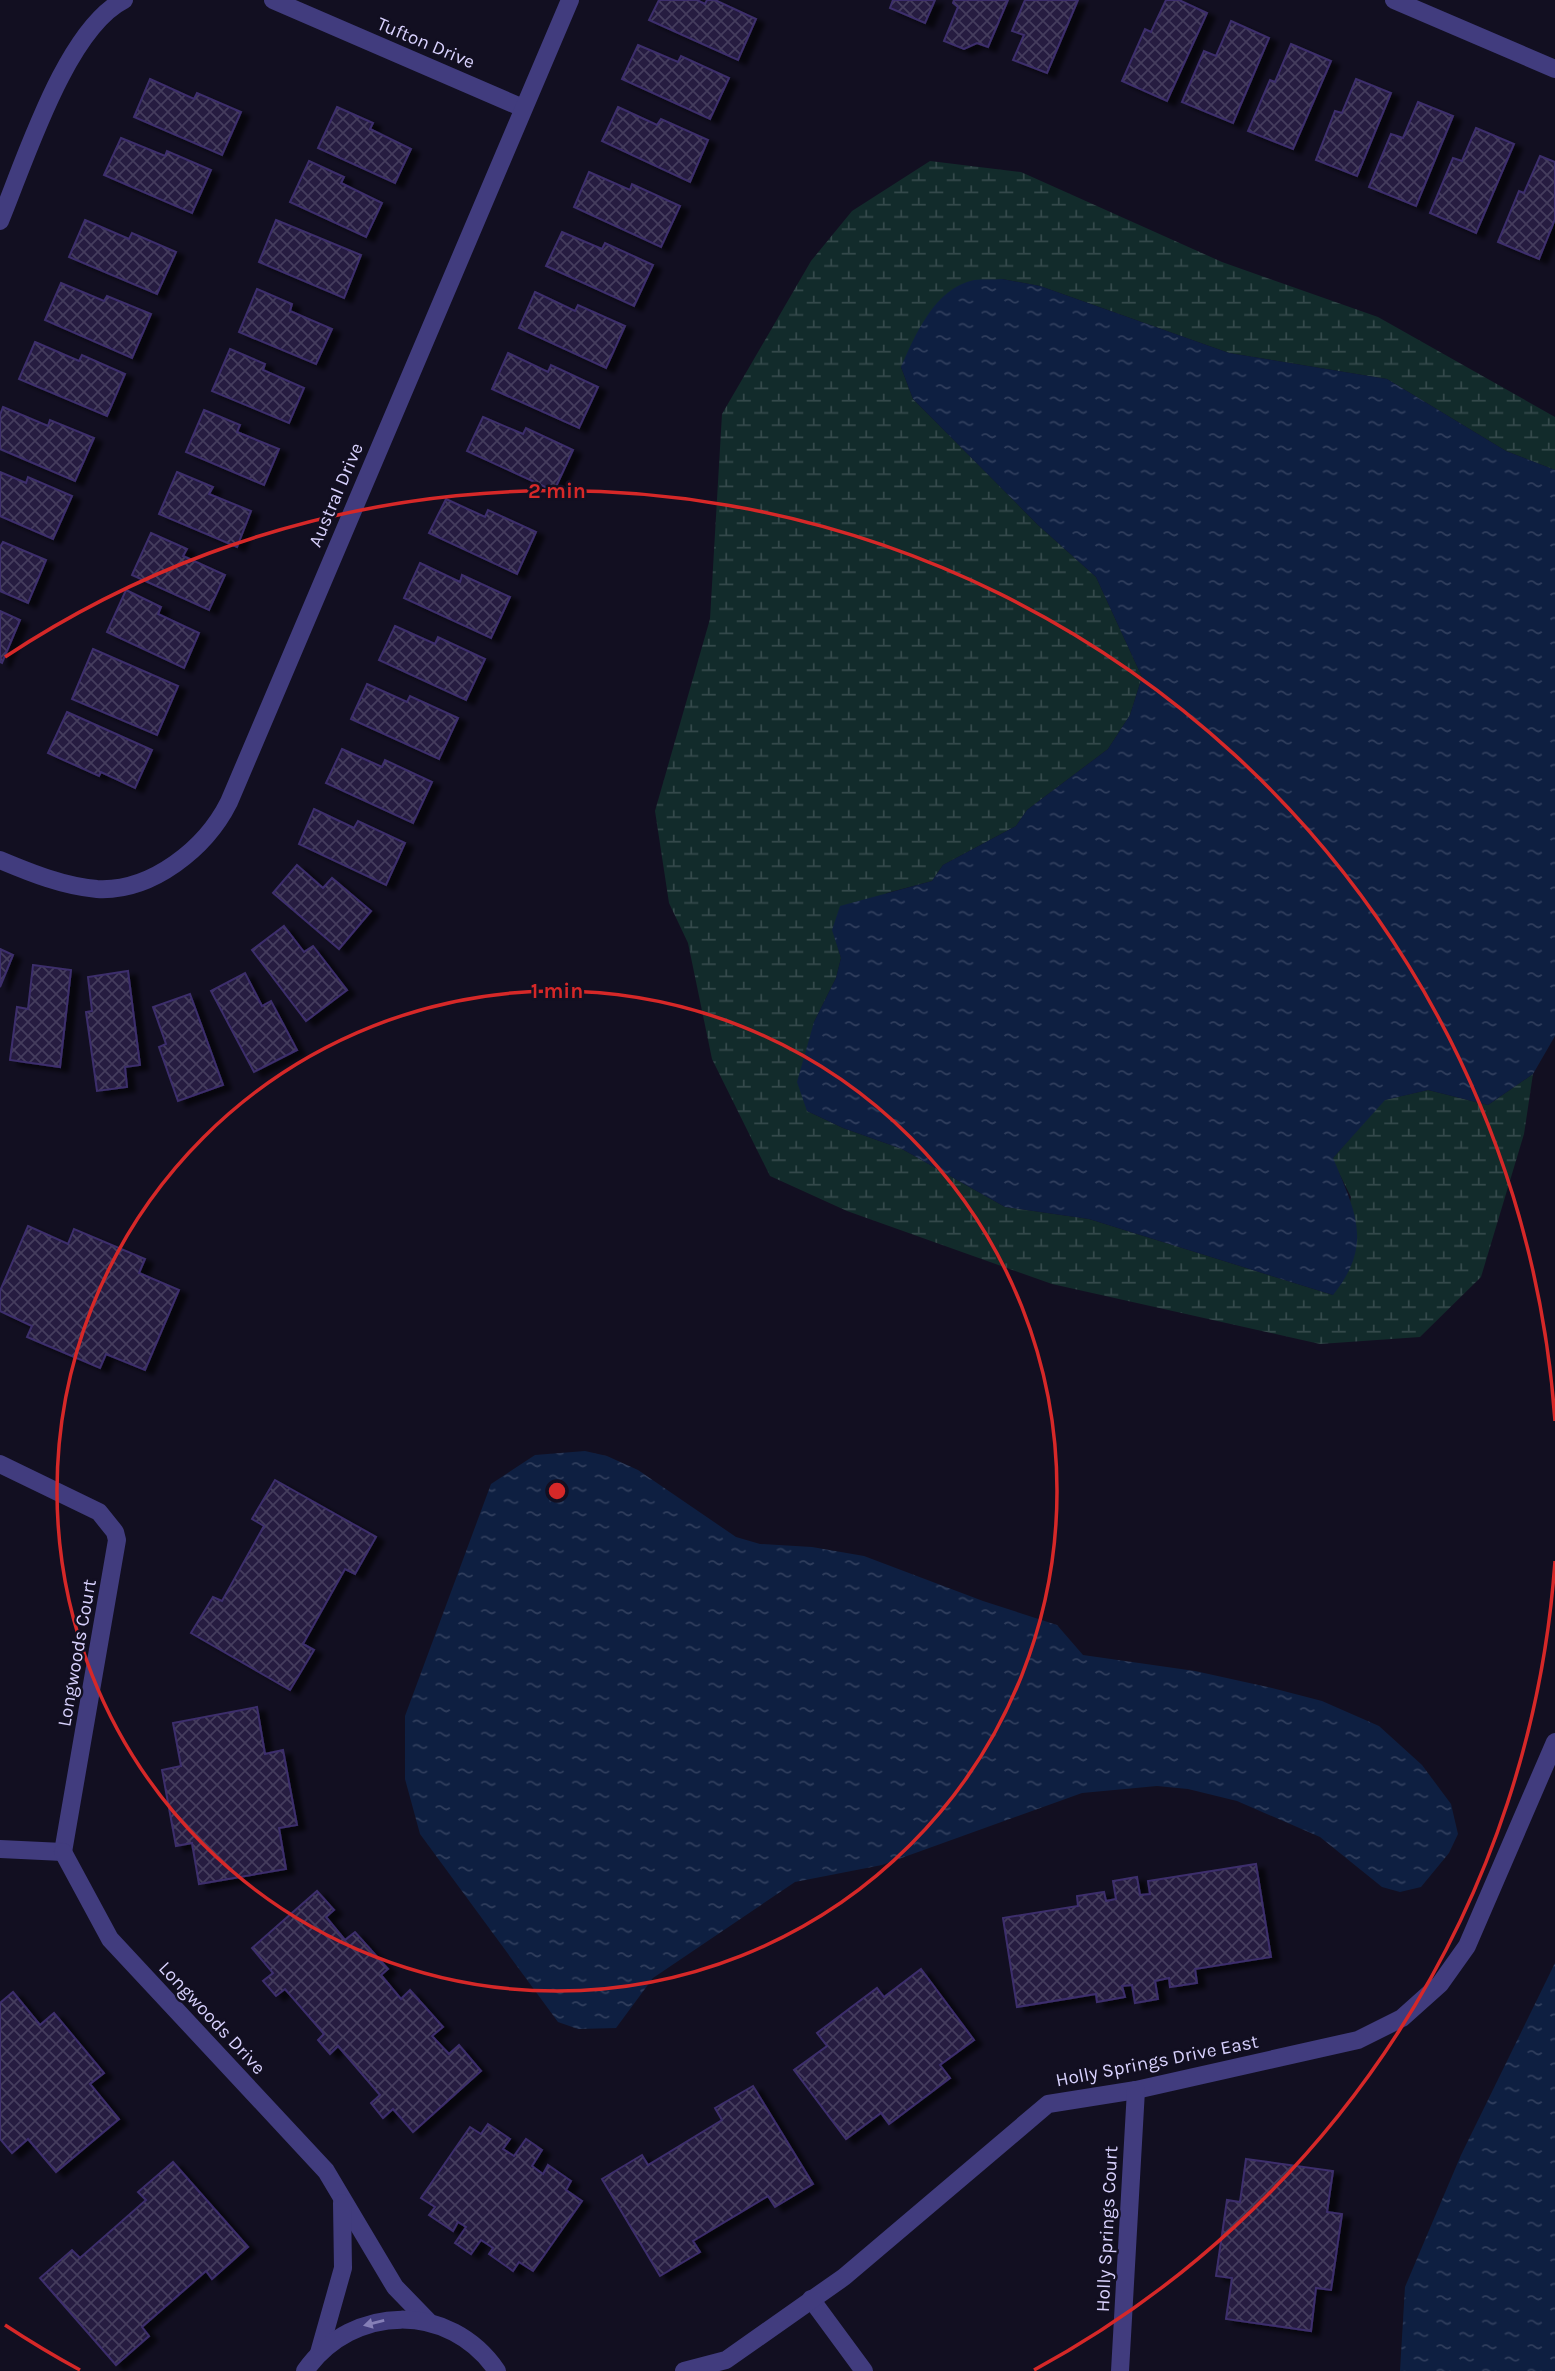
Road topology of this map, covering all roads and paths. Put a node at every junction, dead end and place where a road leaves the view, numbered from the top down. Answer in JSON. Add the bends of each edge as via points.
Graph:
{"nodes":[{"id":1,"x":124,"y":0,"type":"edge"},
{"id":2,"x":273,"y":0,"type":"edge"},
{"id":3,"x":570,"y":0,"type":"edge"},
{"id":4,"x":1394,"y":0,"type":"edge"},
{"id":5,"x":1555,"y":69,"type":"edge"},
{"id":6,"x":523,"y":108,"type":"junction"},
{"id":7,"x":0,"y":220,"type":"edge"},
{"id":8,"x":0,"y":860,"type":"edge"},
{"id":9,"x":0,"y":1464,"type":"edge"},
{"id":10,"x":1555,"y":1742,"type":"edge"},
{"id":11,"x":0,"y":1849,"type":"edge"},
{"id":12,"x":63,"y":1852,"type":"junction"},
{"id":13,"x":1136,"y":2090,"type":"junction"},
{"id":14,"x":342,"y":2203,"type":"junction"},
{"id":15,"x":811,"y":2299,"type":"junction"},
{"id":16,"x":428,"y":2321,"type":"junction"},
{"id":17,"x":319,"y":2354,"type":"junction"},
{"id":18,"x":305,"y":2371,"type":"edge"},
{"id":19,"x":497,"y":2371,"type":"edge"},
{"id":20,"x":684,"y":2371,"type":"edge"},
{"id":21,"x":864,"y":2371,"type":"edge"},
{"id":22,"x":1120,"y":2371,"type":"edge"}],
"edges":[{"from":1,"to":7,"type":"street","via":[[96,20],[72,54]]},
{"from":2,"to":6,"type":"street","name":"Tufton Drive"},
{"from":3,"to":6,"type":"street","name":"Austral Drive"},
{"from":4,"to":5,"type":"street"},
{"from":6,"to":8,"type":"street","name":"Austral Drive","via":[[224,813],[198,846],[164,872],[110,889],[41,878]]},
{"from":9,"to":12,"type":"street","name":"Longwoods Court","via":[[99,1512],[117,1540]]},
{"from":10,"to":13,"type":"street","name":"Holly Springs Drive East","via":[[1467,1946],[1440,1984],[1402,2018],[1358,2040]]},
{"from":11,"to":12,"type":"street"},
{"from":12,"to":14,"type":"street","name":"Longwoods Drive","via":[[110,1939],[326,2171]]},
{"from":13,"to":15,"type":"street","name":"Holly Springs Drive East","via":[[1048,2104],[844,2277]]},
{"from":13,"to":22,"type":"street","name":"Holly Springs Court"},
{"from":14,"to":16,"type":"street","name":"Longwoods Drive","via":[[395,2287]]},
{"from":14,"to":17,"type":"street","name":"Longwoods Drive","via":[[343,2268]]},
{"from":15,"to":20,"type":"street","name":"Holly Springs Drive East","via":[[726,2360]]},
{"from":15,"to":21,"type":"street"},
{"from":16,"to":17,"type":"street","one_way":true,"via":[[398,2318],[368,2323],[337,2338]]},
{"from":16,"to":19,"type":"street","via":[[469,2340]]},
{"from":17,"to":18,"type":"street"}]}
